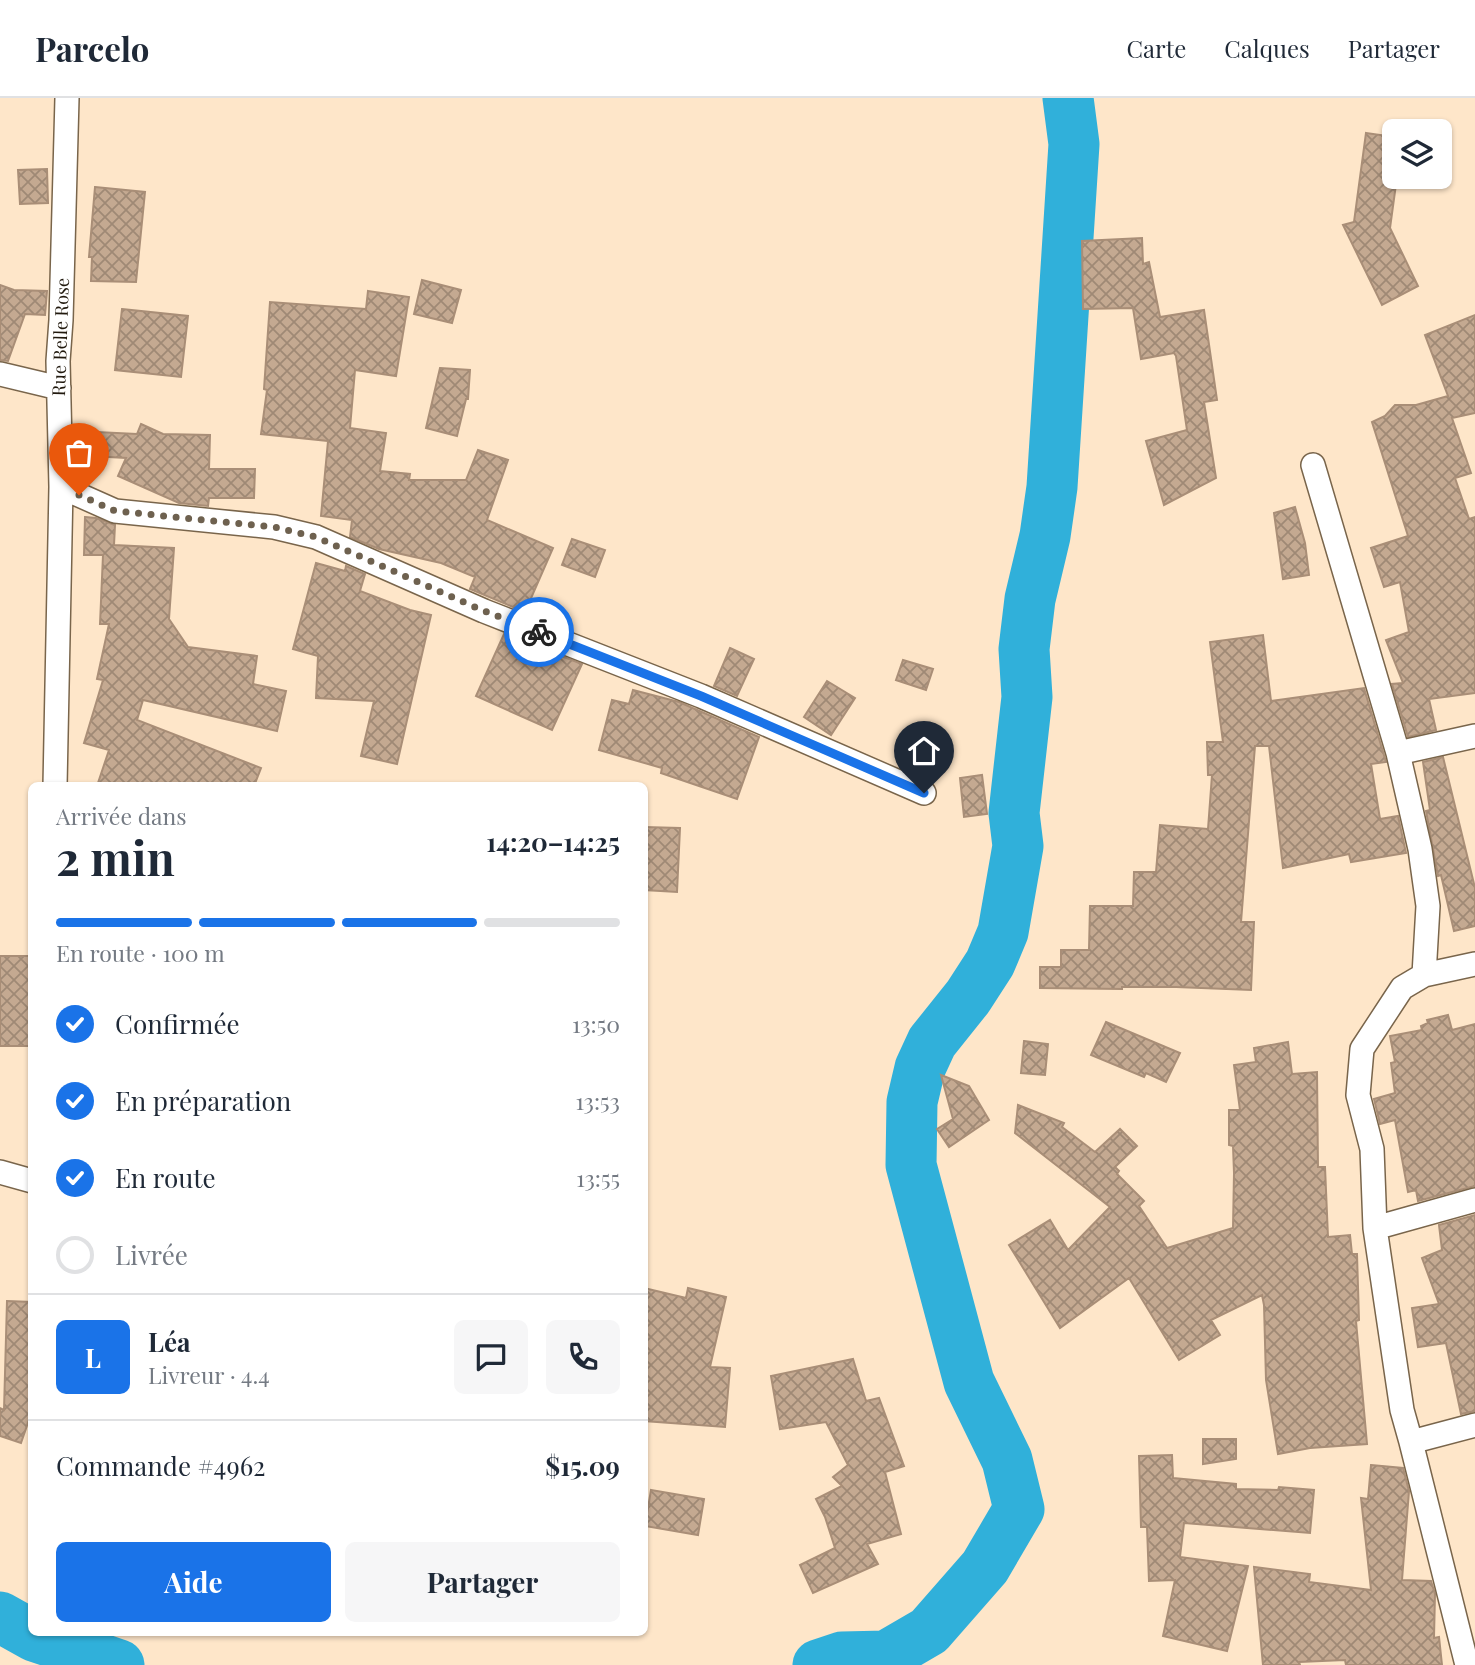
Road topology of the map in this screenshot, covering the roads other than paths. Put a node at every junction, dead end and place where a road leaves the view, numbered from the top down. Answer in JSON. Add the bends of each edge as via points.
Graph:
{"nodes":[{"id":1,"x":67,"y":98,"type":"edge"},
{"id":2,"x":0,"y":373,"type":"edge"},
{"id":3,"x":59,"y":388,"type":"junction"},
{"id":4,"x":1314,"y":465,"type":"dead end"},
{"id":5,"x":61,"y":486,"type":"junction"},
{"id":6,"x":1475,"y":736,"type":"edge"},
{"id":7,"x":1398,"y":753,"type":"junction"},
{"id":8,"x":55,"y":782,"type":"edge"},
{"id":9,"x":924,"y":793,"type":"dead end"},
{"id":10,"x":1475,"y":964,"type":"edge"},
{"id":11,"x":1424,"y":975,"type":"junction"},
{"id":12,"x":0,"y":1172,"type":"edge"},
{"id":13,"x":28,"y":1180,"type":"edge"},
{"id":14,"x":1475,"y":1200,"type":"edge"},
{"id":15,"x":1376,"y":1227,"type":"junction"},
{"id":16,"x":1475,"y":1426,"type":"edge"},
{"id":17,"x":1411,"y":1442,"type":"junction"},
{"id":18,"x":1466,"y":1623,"type":"edge"},
{"id":19,"x":1467,"y":1665,"type":"edge"}],
"edges":[{"from":1,"to":3,"type":"street","name":"Rue Belle Rose"},
{"from":2,"to":3,"type":"street"},
{"from":3,"to":5,"type":"street","name":"Rue Belle Rose"},
{"from":4,"to":7,"type":"street"},
{"from":5,"to":8,"type":"street","name":"Rue Belle Rose"},
{"from":5,"to":9,"type":"street","via":[[115,511],[274,527],[316,537]]},
{"from":6,"to":7,"type":"street"},
{"from":7,"to":11,"type":"street","via":[[1428,906]]},
{"from":10,"to":11,"type":"street"},
{"from":11,"to":15,"type":"street","via":[[1402,988],[1362,1049],[1358,1095],[1372,1149]]},
{"from":12,"to":13,"type":"street"},
{"from":14,"to":15,"type":"street"},
{"from":15,"to":17,"type":"street","via":[[1402,1410]]},
{"from":16,"to":17,"type":"street"},
{"from":17,"to":18,"type":"street"},
{"from":18,"to":19,"type":"street"}]}
